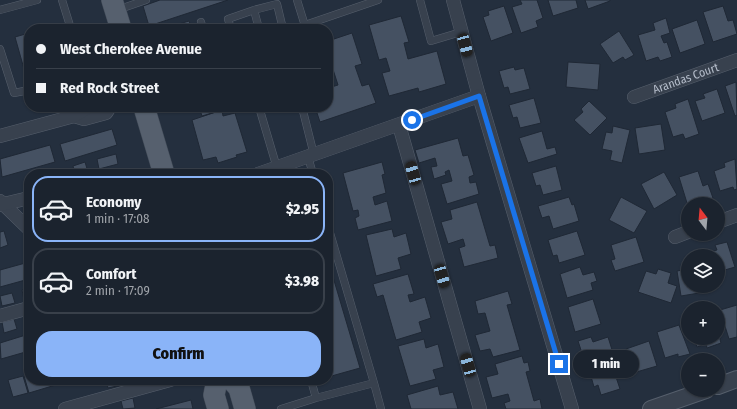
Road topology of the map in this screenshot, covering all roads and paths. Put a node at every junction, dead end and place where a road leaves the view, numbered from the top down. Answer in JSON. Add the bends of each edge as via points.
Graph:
{"nodes":[{"id":1,"x":37,"y":0,"type":"edge"},
{"id":2,"x":62,"y":0,"type":"edge"},
{"id":3,"x":146,"y":0,"type":"edge"},
{"id":4,"x":297,"y":0,"type":"edge"},
{"id":5,"x":378,"y":0,"type":"edge"},
{"id":6,"x":420,"y":0,"type":"edge"},
{"id":7,"x":455,"y":0,"type":"edge"},
{"id":8,"x":0,"y":10,"type":"edge"},
{"id":9,"x":254,"y":10,"type":"junction"},
{"id":10,"x":116,"y":13,"type":"edge"},
{"id":11,"x":69,"y":24,"type":"edge"},
{"id":12,"x":230,"y":24,"type":"edge"},
{"id":13,"x":258,"y":24,"type":"edge"},
{"id":14,"x":282,"y":24,"type":"edge"},
{"id":15,"x":304,"y":24,"type":"edge"},
{"id":16,"x":313,"y":24,"type":"edge"},
{"id":17,"x":461,"y":32,"type":"junction"},
{"id":18,"x":0,"y":49,"type":"edge"},
{"id":19,"x":737,"y":60,"type":"edge"},
{"id":20,"x":24,"y":91,"type":"edge"},
{"id":21,"x":479,"y":96,"type":"junction"},
{"id":22,"x":634,"y":97,"type":"dead end"},
{"id":23,"x":80,"y":112,"type":"edge"},
{"id":24,"x":107,"y":112,"type":"edge"},
{"id":25,"x":151,"y":112,"type":"edge"},
{"id":26,"x":260,"y":112,"type":"edge"},
{"id":27,"x":303,"y":112,"type":"edge"},
{"id":28,"x":74,"y":116,"type":"junction"},
{"id":29,"x":399,"y":125,"type":"junction"},
{"id":30,"x":0,"y":136,"type":"edge"},
{"id":31,"x":311,"y":156,"type":"junction"},
{"id":32,"x":276,"y":168,"type":"junction"},
{"id":33,"x":163,"y":169,"type":"edge"},
{"id":34,"x":273,"y":169,"type":"edge"},
{"id":35,"x":312,"y":169,"type":"edge"},
{"id":36,"x":24,"y":199,"type":"edge"},
{"id":37,"x":1,"y":204,"type":"edge"},
{"id":38,"x":737,"y":215,"type":"edge"},
{"id":39,"x":725,"y":219,"type":"edge"},
{"id":40,"x":24,"y":225,"type":"edge"},
{"id":41,"x":681,"y":234,"type":"edge"},
{"id":42,"x":674,"y":237,"type":"dead end"},
{"id":43,"x":333,"y":243,"type":"edge"},
{"id":44,"x":24,"y":309,"type":"edge"},
{"id":45,"x":0,"y":316,"type":"edge"},
{"id":46,"x":737,"y":379,"type":"edge"},
{"id":47,"x":374,"y":383,"type":"junction"},
{"id":48,"x":725,"y":383,"type":"edge"},
{"id":49,"x":155,"y":385,"type":"edge"},
{"id":50,"x":216,"y":385,"type":"edge"},
{"id":51,"x":236,"y":385,"type":"edge"},
{"id":52,"x":312,"y":385,"type":"edge"},
{"id":53,"x":686,"y":397,"type":"edge"},
{"id":54,"x":316,"y":398,"type":"junction"},
{"id":55,"x":95,"y":405,"type":"edge"},
{"id":56,"x":381,"y":408,"type":"edge"},
{"id":57,"x":65,"y":409,"type":"edge"},
{"id":58,"x":218,"y":409,"type":"edge"},
{"id":59,"x":245,"y":409,"type":"edge"},
{"id":60,"x":281,"y":409,"type":"edge"},
{"id":61,"x":373,"y":409,"type":"edge"},
{"id":62,"x":480,"y":409,"type":"edge"},
{"id":63,"x":572,"y":409,"type":"edge"},
{"id":64,"x":651,"y":409,"type":"edge"}],
"edges":[{"from":1,"to":8,"type":"lane"},
{"from":2,"to":11,"type":"lane"},
{"from":3,"to":10,"type":"lane"},
{"from":4,"to":15,"type":"lane"},
{"from":5,"to":16,"type":"lane"},
{"from":6,"to":17,"type":"lane","via":[[431,41]]},
{"from":7,"to":17,"type":"street"},
{"from":9,"to":12,"type":"lane","via":[[228,19]]},
{"from":9,"to":13,"type":"lane"},
{"from":9,"to":14,"type":"lane","via":[[277,4]]},
{"from":17,"to":21,"type":"street"},
{"from":18,"to":20,"type":"lane","via":[[14,93]]},
{"from":19,"to":22,"type":"street","name":"Arandas Court"},
{"from":21,"to":29,"type":"street"},
{"from":21,"to":63,"type":"street"},
{"from":23,"to":28,"type":"street"},
{"from":24,"to":28,"type":"street","via":[[84,119]]},
{"from":25,"to":33,"type":"main road"},
{"from":26,"to":32,"type":"lane"},
{"from":27,"to":31,"type":"lane"},
{"from":28,"to":30,"type":"street"},
{"from":29,"to":31,"type":"street"},
{"from":29,"to":62,"type":"street"},
{"from":31,"to":32,"type":"street"},
{"from":31,"to":35,"type":"lane"},
{"from":32,"to":34,"type":"street"},
{"from":36,"to":37,"type":"street"},
{"from":37,"to":40,"type":"street"},
{"from":38,"to":39,"type":"street"},
{"from":41,"to":42,"type":"street"},
{"from":43,"to":47,"type":"lane"},
{"from":44,"to":45,"type":"street"},
{"from":46,"to":48,"type":"street"},
{"from":47,"to":54,"type":"lane"},
{"from":47,"to":56,"type":"lane"},
{"from":49,"to":55,"type":"street"},
{"from":50,"to":58,"type":"main road","via":[[214,395]]},
{"from":51,"to":59,"type":"main road"},
{"from":52,"to":54,"type":"lane"},
{"from":53,"to":64,"type":"street"},
{"from":54,"to":60,"type":"lane"},
{"from":55,"to":57,"type":"street"},
{"from":56,"to":61,"type":"lane"}]}
